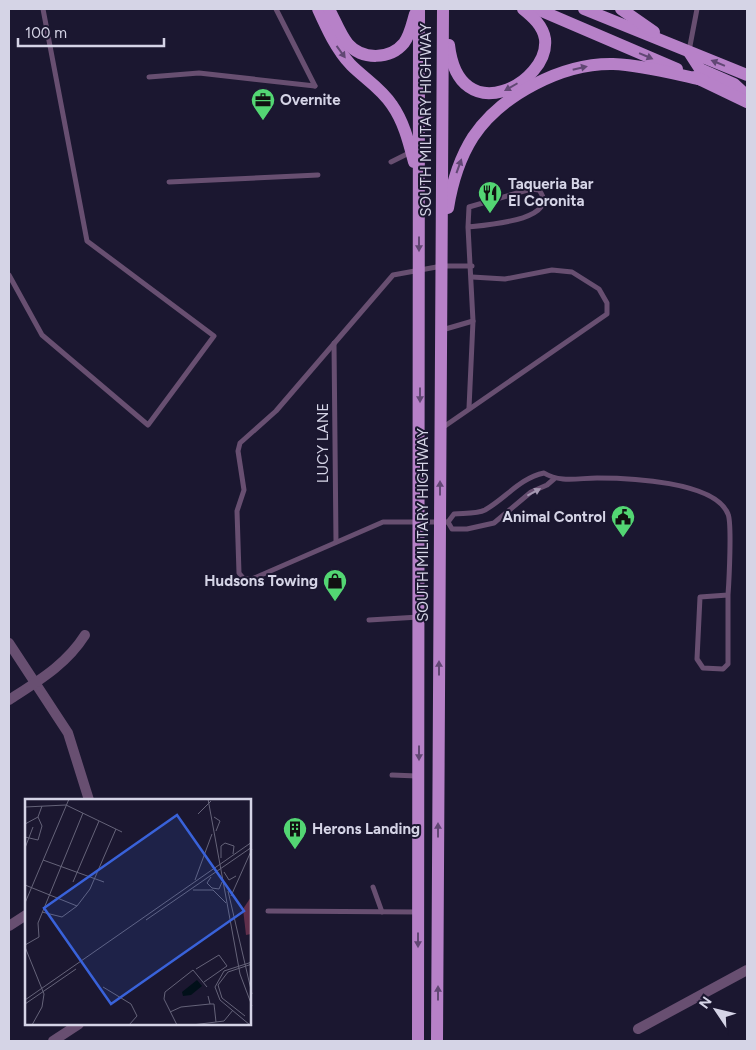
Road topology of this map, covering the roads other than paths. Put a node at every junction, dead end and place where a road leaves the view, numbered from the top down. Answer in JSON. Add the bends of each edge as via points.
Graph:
{"nodes":[{"id":1,"x":43,"y":9,"type":"edge"},
{"id":2,"x":276,"y":9,"type":"edge"},
{"id":3,"x":318,"y":9,"type":"edge"},
{"id":4,"x":329,"y":9,"type":"edge"},
{"id":5,"x":415,"y":9,"type":"edge"},
{"id":6,"x":419,"y":9,"type":"edge"},
{"id":7,"x":444,"y":9,"type":"edge"},
{"id":8,"x":523,"y":9,"type":"edge"},
{"id":9,"x":537,"y":9,"type":"edge"},
{"id":10,"x":584,"y":9,"type":"edge"},
{"id":11,"x":621,"y":9,"type":"edge"},
{"id":12,"x":697,"y":9,"type":"edge"},
{"id":13,"x":675,"y":46,"type":"junction"},
{"id":14,"x":689,"y":52,"type":"junction"},
{"id":15,"x":747,"y":75,"type":"edge"},
{"id":16,"x":149,"y":78,"type":"dead end"},
{"id":17,"x":703,"y":80,"type":"junction"},
{"id":18,"x":747,"y":96,"type":"edge"},
{"id":19,"x":747,"y":102,"type":"edge"},
{"id":20,"x":412,"y":152,"type":"junction"},
{"id":21,"x":391,"y":162,"type":"dead end"},
{"id":22,"x":318,"y":175,"type":"dead end"},
{"id":23,"x":419,"y":177,"type":"junction"},
{"id":24,"x":169,"y":182,"type":"dead end"},
{"id":25,"x":468,"y":227,"type":"junction"},
{"id":26,"x":442,"y":266,"type":"junction"},
{"id":27,"x":472,"y":266,"type":"junction"},
{"id":28,"x":419,"y":271,"type":"junction"},
{"id":29,"x":9,"y":275,"type":"edge"},
{"id":30,"x":472,"y":277,"type":"junction"},
{"id":31,"x":473,"y":322,"type":"junction"},
{"id":32,"x":441,"y":330,"type":"junction"},
{"id":33,"x":334,"y":343,"type":"junction"},
{"id":34,"x":468,"y":408,"type":"junction"},
{"id":35,"x":440,"y":430,"type":"junction"},
{"id":36,"x":554,"y":479,"type":"junction"},
{"id":37,"x":420,"y":521,"type":"junction"},
{"id":38,"x":444,"y":522,"type":"junction"},
{"id":39,"x":336,"y":542,"type":"junction"},
{"id":40,"x":728,"y":595,"type":"junction"},
{"id":41,"x":420,"y":617,"type":"junction"},
{"id":42,"x":369,"y":620,"type":"dead end"},
{"id":43,"x":85,"y":635,"type":"dead end"},
{"id":44,"x":9,"y":643,"type":"edge"},
{"id":45,"x":35,"y":683,"type":"junction"},
{"id":46,"x":9,"y":700,"type":"edge"},
{"id":47,"x":392,"y":776,"type":"dead end"},
{"id":48,"x":419,"y":776,"type":"junction"},
{"id":49,"x":89,"y":799,"type":"edge"},
{"id":50,"x":373,"y":887,"type":"dead end"},
{"id":51,"x":268,"y":911,"type":"dead end"},
{"id":52,"x":382,"y":912,"type":"junction"},
{"id":53,"x":418,"y":912,"type":"junction"},
{"id":54,"x":25,"y":916,"type":"edge"},
{"id":55,"x":9,"y":926,"type":"edge"},
{"id":56,"x":747,"y":970,"type":"edge"},
{"id":57,"x":77,"y":1025,"type":"edge"},
{"id":58,"x":638,"y":1029,"type":"dead end"},
{"id":59,"x":53,"y":1041,"type":"edge"},
{"id":60,"x":418,"y":1041,"type":"edge"},
{"id":61,"x":437,"y":1041,"type":"edge"}],
"edges":[{"from":1,"to":29,"type":"lane","via":[[87,241],[214,336],[148,425],[42,336]]},
{"from":2,"to":16,"type":"lane","via":[[315,86],[199,73]]},
{"from":3,"to":20,"type":"main road","one_way":true,"via":[[340,51],[393,106]]},
{"from":4,"to":5,"type":"main road","via":[[347,44],[357,52],[382,56],[403,44]]},
{"from":6,"to":23,"type":"main road","name":"SOUTH MILITARY HIGHWAY"},
{"from":8,"to":7,"type":"main road","one_way":true,"via":[[543,32],[545,50],[541,62],[518,83],[491,94],[470,88],[455,70]]},
{"from":7,"to":26,"type":"main road","name":"SOUTH MILITARY HIGHWAY"},
{"from":9,"to":17,"type":"main road","one_way":true},
{"from":10,"to":13,"type":"main road"},
{"from":11,"to":13,"type":"main road"},
{"from":12,"to":14,"type":"lane"},
{"from":13,"to":14,"type":"main road"},
{"from":15,"to":14,"type":"main road","one_way":true},
{"from":14,"to":18,"type":"main road","via":[[700,68],[734,84]]},
{"from":17,"to":19,"type":"main road"},
{"from":26,"to":17,"type":"main road","one_way":true,"via":[[452,184],[461,160],[485,122],[515,98],[552,77],[594,65],[633,66]]},
{"from":20,"to":21,"type":"lane"},
{"from":20,"to":23,"type":"main road"},
{"from":22,"to":24,"type":"lane"},
{"from":23,"to":28,"type":"main road","name":"SOUTH MILITARY HIGHWAY","one_way":true},
{"from":25,"to":25,"type":"lane","via":[[469,207],[531,189],[539,190],[544,196],[544,205],[538,212],[508,221]]},
{"from":25,"to":27,"type":"lane"},
{"from":26,"to":27,"type":"lane"},
{"from":26,"to":28,"type":"lane"},
{"from":26,"to":32,"type":"main road","name":"SOUTH MILITARY HIGHWAY"},
{"from":27,"to":30,"type":"lane"},
{"from":28,"to":33,"type":"lane","via":[[393,275]]},
{"from":28,"to":37,"type":"main road","name":"SOUTH MILITARY HIGHWAY","one_way":true},
{"from":30,"to":31,"type":"lane"},
{"from":30,"to":34,"type":"lane","via":[[506,279],[552,270],[572,272],[599,290],[607,302],[607,314]]},
{"from":31,"to":32,"type":"lane"},
{"from":31,"to":34,"type":"lane"},
{"from":32,"to":35,"type":"main road","name":"SOUTH MILITARY HIGHWAY"},
{"from":33,"to":39,"type":"lane","name":"LUCY LANE"},
{"from":33,"to":39,"type":"lane","via":[[276,411],[240,443],[238,452],[244,490],[238,510],[239,573],[244,579],[252,579]]},
{"from":34,"to":35,"type":"lane"},
{"from":38,"to":35,"type":"main road","name":"SOUTH MILITARY HIGHWAY","one_way":true},
{"from":36,"to":38,"type":"lane","via":[[544,473],[534,475],[484,511],[454,514]]},
{"from":38,"to":36,"type":"lane","one_way":true,"via":[[452,529],[494,523],[531,492]]},
{"from":36,"to":40,"type":"lane","via":[[598,478],[671,483],[717,499],[729,515]]},
{"from":37,"to":38,"type":"lane"},
{"from":37,"to":39,"type":"lane","via":[[383,522]]},
{"from":37,"to":41,"type":"main road","name":"SOUTH MILITARY HIGHWAY"},
{"from":61,"to":38,"type":"main road","name":"SOUTH MILITARY HIGHWAY","one_way":true},
{"from":40,"to":40,"type":"lane","via":[[700,597],[697,659],[703,668],[723,669],[728,664]]},
{"from":41,"to":42,"type":"lane"},
{"from":41,"to":48,"type":"main road","name":"SOUTH MILITARY HIGHWAY","one_way":true},
{"from":43,"to":45,"type":"street","via":[[63,663]]},
{"from":44,"to":45,"type":"street"},
{"from":45,"to":46,"type":"street"},
{"from":45,"to":49,"type":"street","via":[[68,733]]},
{"from":47,"to":48,"type":"lane"},
{"from":48,"to":53,"type":"main road","name":"SOUTH MILITARY HIGHWAY"},
{"from":50,"to":52,"type":"lane"},
{"from":51,"to":52,"type":"lane"},
{"from":52,"to":53,"type":"lane"},
{"from":53,"to":60,"type":"main road","name":"SOUTH MILITARY HIGHWAY","one_way":true},
{"from":54,"to":55,"type":"street"},
{"from":56,"to":58,"type":"street"},
{"from":57,"to":59,"type":"street"}]}
